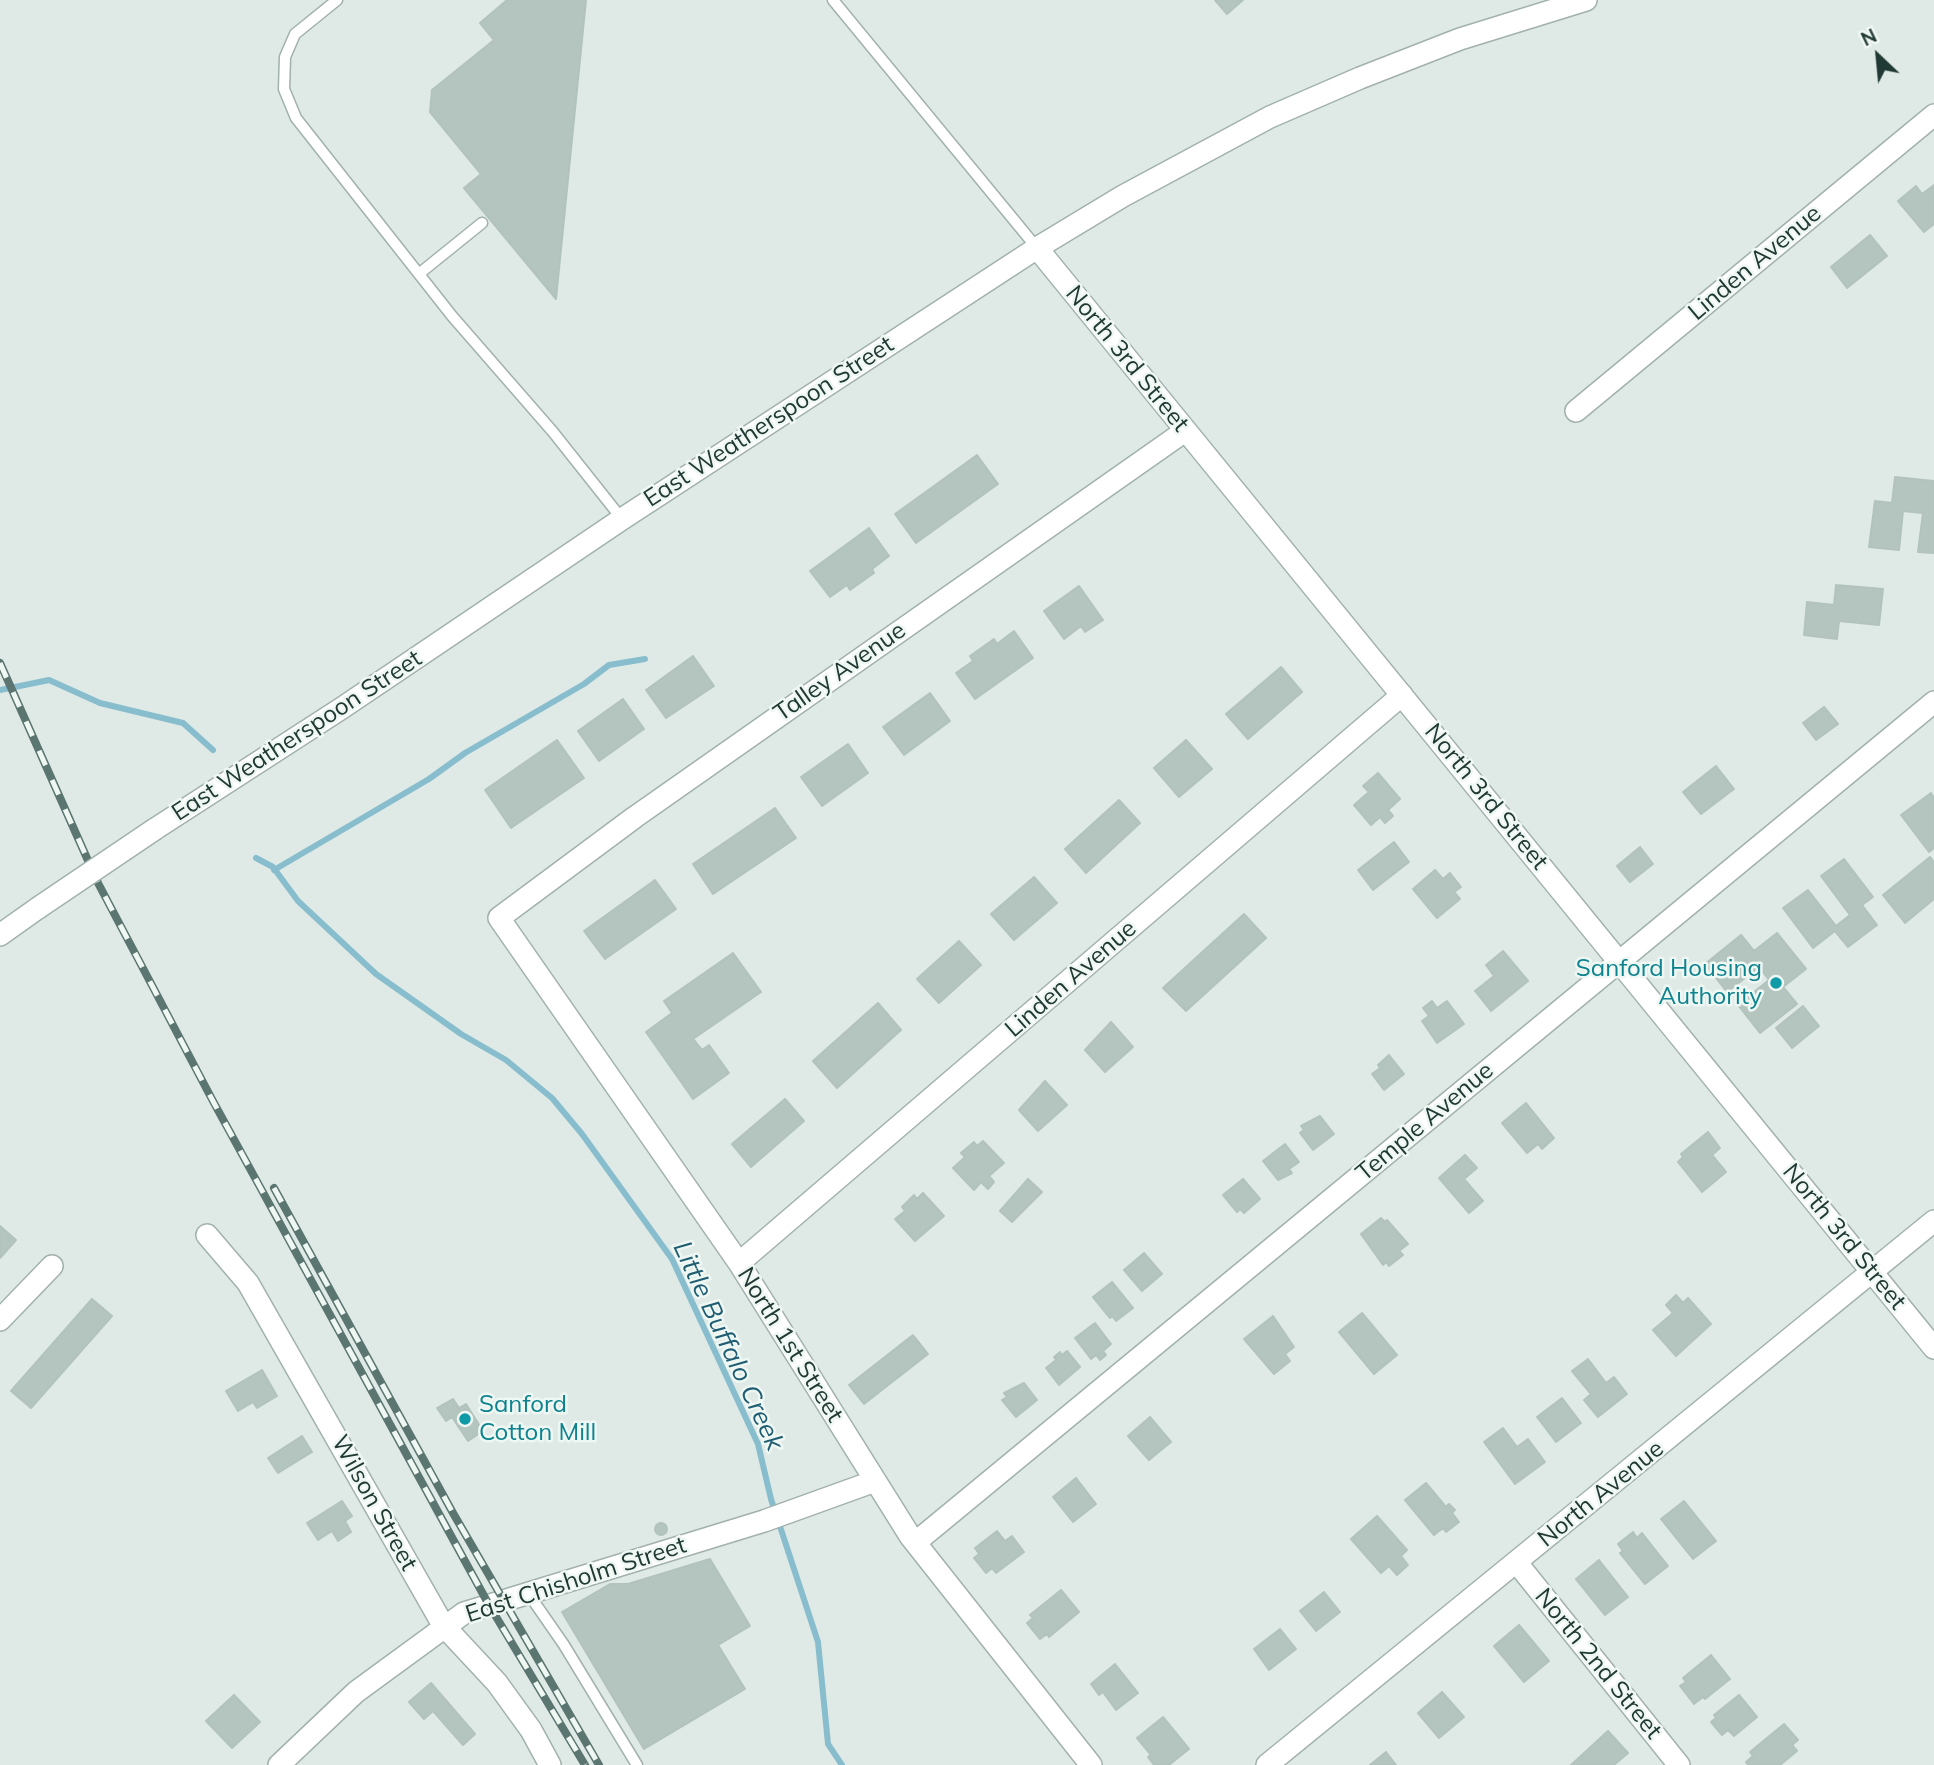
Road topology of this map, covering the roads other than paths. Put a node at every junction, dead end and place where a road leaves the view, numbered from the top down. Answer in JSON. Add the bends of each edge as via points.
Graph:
{"nodes":[{"id":1,"x":337,"y":0,"type":"edge"},
{"id":2,"x":833,"y":0,"type":"edge"},
{"id":3,"x":1586,"y":0,"type":"edge"},
{"id":4,"x":1934,"y":115,"type":"edge"},
{"id":5,"x":482,"y":223,"type":"dead end"},
{"id":6,"x":1037,"y":248,"type":"junction"},
{"id":7,"x":420,"y":273,"type":"junction"},
{"id":8,"x":1576,"y":411,"type":"dead end"},
{"id":9,"x":1185,"y":431,"type":"junction"},
{"id":10,"x":622,"y":519,"type":"junction"},
{"id":11,"x":1402,"y":695,"type":"junction"},
{"id":12,"x":1934,"y":702,"type":"edge"},
{"id":13,"x":499,"y":918,"type":"joint"},
{"id":14,"x":0,"y":934,"type":"edge"},
{"id":15,"x":1620,"y":961,"type":"junction"},
{"id":16,"x":1934,"y":1222,"type":"edge"},
{"id":17,"x":207,"y":1235,"type":"dead end"},
{"id":18,"x":739,"y":1263,"type":"junction"},
{"id":19,"x":52,"y":1266,"type":"dead end"},
{"id":20,"x":1872,"y":1272,"type":"junction"},
{"id":21,"x":0,"y":1320,"type":"edge"},
{"id":22,"x":1934,"y":1348,"type":"edge"},
{"id":23,"x":875,"y":1481,"type":"junction"},
{"id":24,"x":916,"y":1542,"type":"junction"},
{"id":25,"x":1517,"y":1563,"type":"junction"},
{"id":26,"x":528,"y":1593,"type":"junction"},
{"id":27,"x":443,"y":1625,"type":"junction"},
{"id":28,"x":279,"y":1765,"type":"edge"},
{"id":29,"x":550,"y":1765,"type":"edge"},
{"id":30,"x":637,"y":1765,"type":"edge"},
{"id":31,"x":1091,"y":1765,"type":"edge"},
{"id":32,"x":1267,"y":1765,"type":"edge"},
{"id":33,"x":1679,"y":1765,"type":"edge"}],
"edges":[{"from":1,"to":7,"type":"lane","via":[[295,34],[285,57],[284,89],[296,118]]},
{"from":2,"to":6,"type":"lane"},
{"from":3,"to":6,"type":"street","name":"East Weatherspoon Street","via":[[1460,39],[1269,117]]},
{"from":4,"to":8,"type":"street","name":"Linden Avenue"},
{"from":5,"to":7,"type":"lane"},
{"from":6,"to":9,"type":"street","name":"North 3rd Street"},
{"from":6,"to":10,"type":"street","name":"East Weatherspoon Street"},
{"from":7,"to":10,"type":"lane"},
{"from":9,"to":11,"type":"street","name":"North 3rd Street"},
{"from":9,"to":13,"type":"street","name":"Talley Avenue","via":[[635,817]]},
{"from":10,"to":14,"type":"street","name":"East Weatherspoon Street","bridge":true},
{"from":11,"to":15,"type":"street","name":"North 3rd Street"},
{"from":11,"to":18,"type":"street","name":"Linden Avenue"},
{"from":12,"to":15,"type":"street","name":"Temple Avenue"},
{"from":13,"to":18,"type":"street","name":"North 1st Street"},
{"from":15,"to":20,"type":"street","name":"North 3rd Street"},
{"from":15,"to":24,"type":"street","name":"Temple Avenue"},
{"from":16,"to":20,"type":"street","name":"North Avenue"},
{"from":17,"to":27,"type":"street","name":"Wilson Street","via":[[254,1293]]},
{"from":18,"to":23,"type":"street","name":"North 1st Street"},
{"from":19,"to":21,"type":"street"},
{"from":20,"to":22,"type":"street","name":"North 3rd Street"},
{"from":20,"to":25,"type":"street","name":"North Avenue"},
{"from":23,"to":24,"type":"street","name":"North 1st Street"},
{"from":23,"to":26,"type":"street","name":"East Chisholm Street","via":[[787,1514]]},
{"from":24,"to":31,"type":"street","name":"North 1st Street"},
{"from":25,"to":32,"type":"street","name":"North Avenue"},
{"from":25,"to":33,"type":"street","name":"North 2nd Street"},
{"from":26,"to":27,"type":"street","name":"East Chisholm Street","via":[[464,1613]]},
{"from":26,"to":30,"type":"lane"},
{"from":27,"to":28,"type":"street","name":"East Chisholm Street","via":[[356,1692]]},
{"from":27,"to":29,"type":"street","name":"Wilson Street","via":[[496,1683]]}]}
